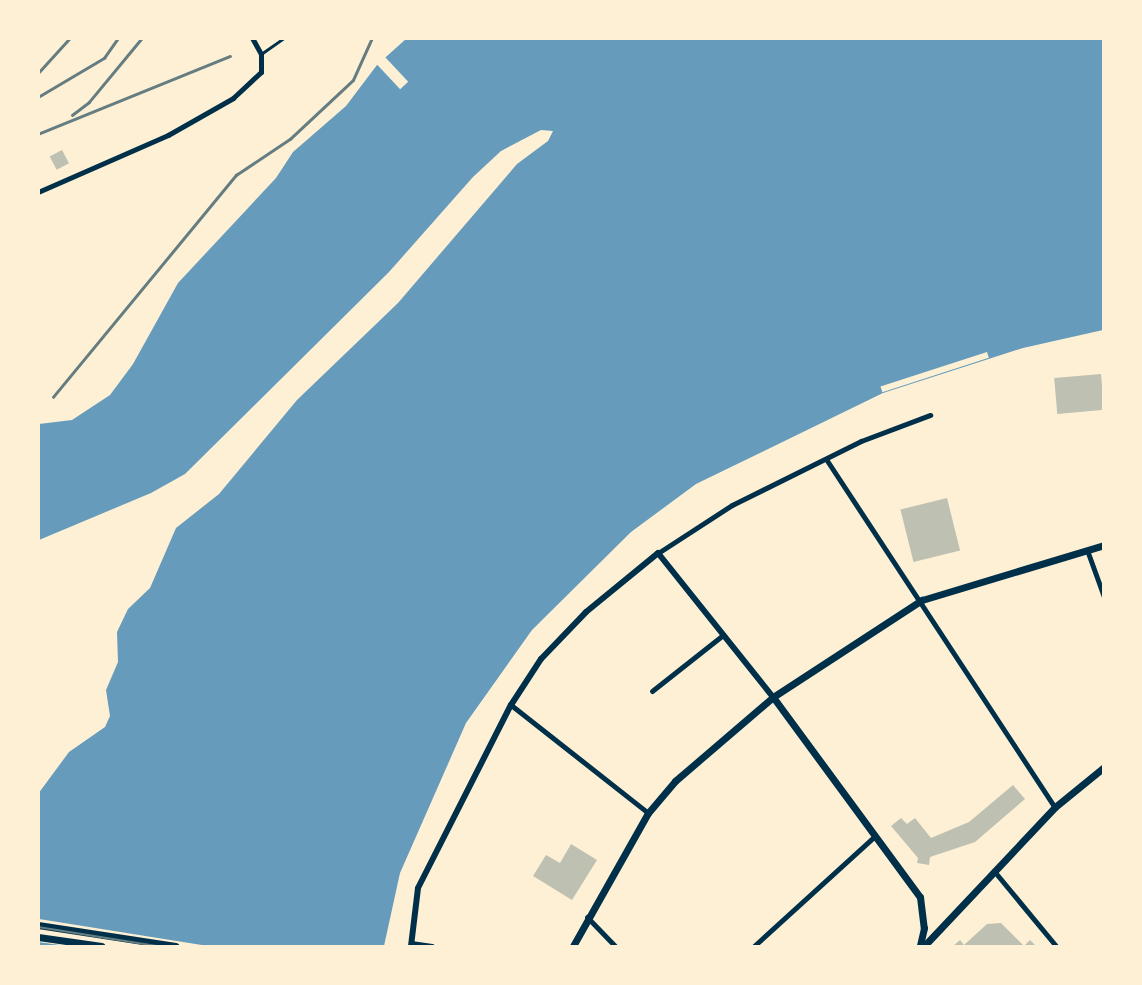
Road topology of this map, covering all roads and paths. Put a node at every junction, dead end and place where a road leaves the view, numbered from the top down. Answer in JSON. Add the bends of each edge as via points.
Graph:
{"nodes":[{"id":1,"x":252,"y":38,"type":"edge"},
{"id":2,"x":284,"y":38,"type":"edge"},
{"id":3,"x":261,"y":54,"type":"junction"},
{"id":4,"x":38,"y":192,"type":"edge"},
{"id":5,"x":930,"y":415,"type":"dead end"},
{"id":6,"x":826,"y":459,"type":"junction"},
{"id":7,"x":1104,"y":545,"type":"edge"},
{"id":8,"x":1087,"y":550,"type":"junction"},
{"id":9,"x":658,"y":554,"type":"junction"},
{"id":10,"x":1104,"y":597,"type":"edge"},
{"id":11,"x":922,"y":600,"type":"junction"},
{"id":12,"x":723,"y":635,"type":"junction"},
{"id":13,"x":652,"y":691,"type":"dead end"},
{"id":14,"x":773,"y":697,"type":"junction"},
{"id":15,"x":511,"y":705,"type":"junction"},
{"id":16,"x":1104,"y":767,"type":"edge"},
{"id":17,"x":1055,"y":807,"type":"junction"},
{"id":18,"x":648,"y":813,"type":"junction"},
{"id":19,"x":875,"y":836,"type":"junction"},
{"id":20,"x":994,"y":872,"type":"junction"},
{"id":21,"x":587,"y":917,"type":"junction"},
{"id":22,"x":38,"y":925,"type":"edge"},
{"id":23,"x":38,"y":937,"type":"edge"},
{"id":24,"x":411,"y":945,"type":"edge"},
{"id":25,"x":101,"y":947,"type":"edge"},
{"id":26,"x":175,"y":947,"type":"edge"},
{"id":27,"x":432,"y":947,"type":"edge"},
{"id":28,"x":573,"y":947,"type":"edge"},
{"id":29,"x":615,"y":947,"type":"edge"},
{"id":30,"x":754,"y":947,"type":"edge"},
{"id":31,"x":922,"y":947,"type":"edge"},
{"id":32,"x":1056,"y":947,"type":"edge"}],
"edges":[{"from":1,"to":3,"type":"street"},
{"from":2,"to":3,"type":"lane"},
{"from":3,"to":4,"type":"street","via":[[261,72],[215,110]]},
{"from":5,"to":6,"type":"street"},
{"from":6,"to":9,"type":"street","via":[[732,505]]},
{"from":6,"to":11,"type":"street"},
{"from":7,"to":8,"type":"main road"},
{"from":8,"to":10,"type":"street"},
{"from":8,"to":11,"type":"main road"},
{"from":9,"to":12,"type":"street"},
{"from":9,"to":15,"type":"street","via":[[586,612],[541,659]]},
{"from":11,"to":14,"type":"main road"},
{"from":11,"to":17,"type":"street"},
{"from":12,"to":13,"type":"street"},
{"from":12,"to":14,"type":"street"},
{"from":14,"to":18,"type":"main road","via":[[675,781]]},
{"from":14,"to":19,"type":"main road"},
{"from":15,"to":18,"type":"street"},
{"from":15,"to":24,"type":"street","via":[[418,888]]},
{"from":16,"to":17,"type":"main road"},
{"from":17,"to":20,"type":"main road"},
{"from":18,"to":21,"type":"main road"},
{"from":19,"to":30,"type":"street"},
{"from":19,"to":31,"type":"main road","via":[[920,897]]},
{"from":20,"to":31,"type":"main road"},
{"from":20,"to":32,"type":"street"},
{"from":21,"to":28,"type":"main road"},
{"from":21,"to":29,"type":"street"},
{"from":22,"to":26,"type":"main road"},
{"from":23,"to":25,"type":"main road"},
{"from":24,"to":27,"type":"street"}]}
